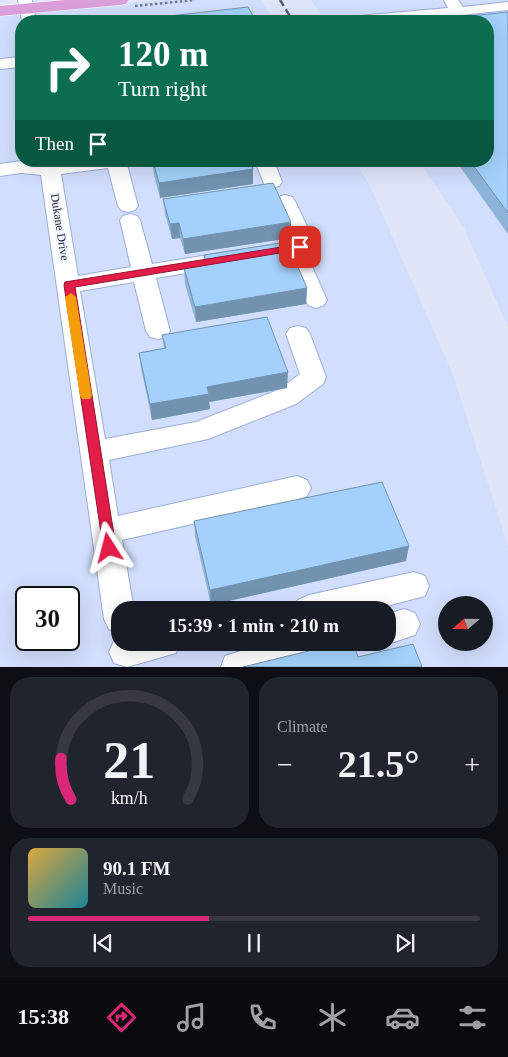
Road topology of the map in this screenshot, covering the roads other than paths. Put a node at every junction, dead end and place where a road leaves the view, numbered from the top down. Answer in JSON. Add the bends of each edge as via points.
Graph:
{"nodes":[{"id":1,"x":120,"y":0,"type":"edge"},
{"id":2,"x":0,"y":2,"type":"edge"},
{"id":3,"x":369,"y":5,"type":"dead end"},
{"id":4,"x":508,"y":6,"type":"edge"},
{"id":5,"x":24,"y":8,"type":"edge"},
{"id":6,"x":0,"y":11,"type":"edge"},
{"id":7,"x":458,"y":11,"type":"edge"},
{"id":8,"x":354,"y":15,"type":"edge"},
{"id":9,"x":418,"y":15,"type":"edge"},
{"id":10,"x":508,"y":20,"type":"edge"},
{"id":11,"x":494,"y":21,"type":"edge"},
{"id":12,"x":15,"y":63,"type":"edge"},
{"id":13,"x":0,"y":64,"type":"edge"},
{"id":14,"x":21,"y":167,"type":"edge"},
{"id":15,"x":50,"y":167,"type":"edge"},
{"id":16,"x":118,"y":167,"type":"edge"},
{"id":17,"x":266,"y":167,"type":"edge"},
{"id":18,"x":0,"y":170,"type":"edge"},
{"id":19,"x":272,"y":182,"type":"edge"},
{"id":20,"x":285,"y":201,"type":"dead end"},
{"id":21,"x":300,"y":247,"type":"junction"},
{"id":22,"x":142,"y":273,"type":"junction"},
{"id":23,"x":69,"y":285,"type":"junction"},
{"id":24,"x":316,"y":300,"type":"dead end"},
{"id":25,"x":158,"y":331,"type":"dead end"},
{"id":26,"x":298,"y":334,"type":"dead end"},
{"id":27,"x":95,"y":452,"type":"junction"},
{"id":28,"x":297,"y":488,"type":"dead end"},
{"id":29,"x":107,"y":531,"type":"junction"},
{"id":30,"x":414,"y":586,"type":"dead end"},
{"id":31,"x":117,"y":601,"type":"edge"},
{"id":32,"x":348,"y":601,"type":"edge"},
{"id":33,"x":298,"y":651,"type":"edge"},
{"id":34,"x":237,"y":667,"type":"edge"}],
"edges":[{"from":1,"to":5,"type":"main road"},
{"from":2,"to":5,"type":"main road"},
{"from":3,"to":8,"type":"street","via":[[349,8]]},
{"from":4,"to":7,"type":"street"},
{"from":5,"to":6,"type":"main road"},
{"from":7,"to":9,"type":"street"},
{"from":10,"to":11,"type":"street"},
{"from":12,"to":13,"type":"street"},
{"from":14,"to":18,"type":"street"},
{"from":15,"to":23,"type":"street","name":"Dukane Drive"},
{"from":16,"to":22,"type":"street"},
{"from":17,"to":19,"type":"street"},
{"from":20,"to":21,"type":"street","via":[[301,237]]},
{"from":21,"to":22,"type":"street"},
{"from":21,"to":24,"type":"street","via":[[300,262]]},
{"from":22,"to":23,"type":"street"},
{"from":22,"to":25,"type":"street"},
{"from":23,"to":27,"type":"street","name":"Dukane Drive"},
{"from":26,"to":27,"type":"street","via":[[314,377],[287,397],[200,432]]},
{"from":27,"to":29,"type":"street","name":"Dukane Drive"},
{"from":28,"to":29,"type":"street"},
{"from":29,"to":31,"type":"street","name":"Dukane Drive"},
{"from":30,"to":32,"type":"street"},
{"from":33,"to":34,"type":"street"}]}
